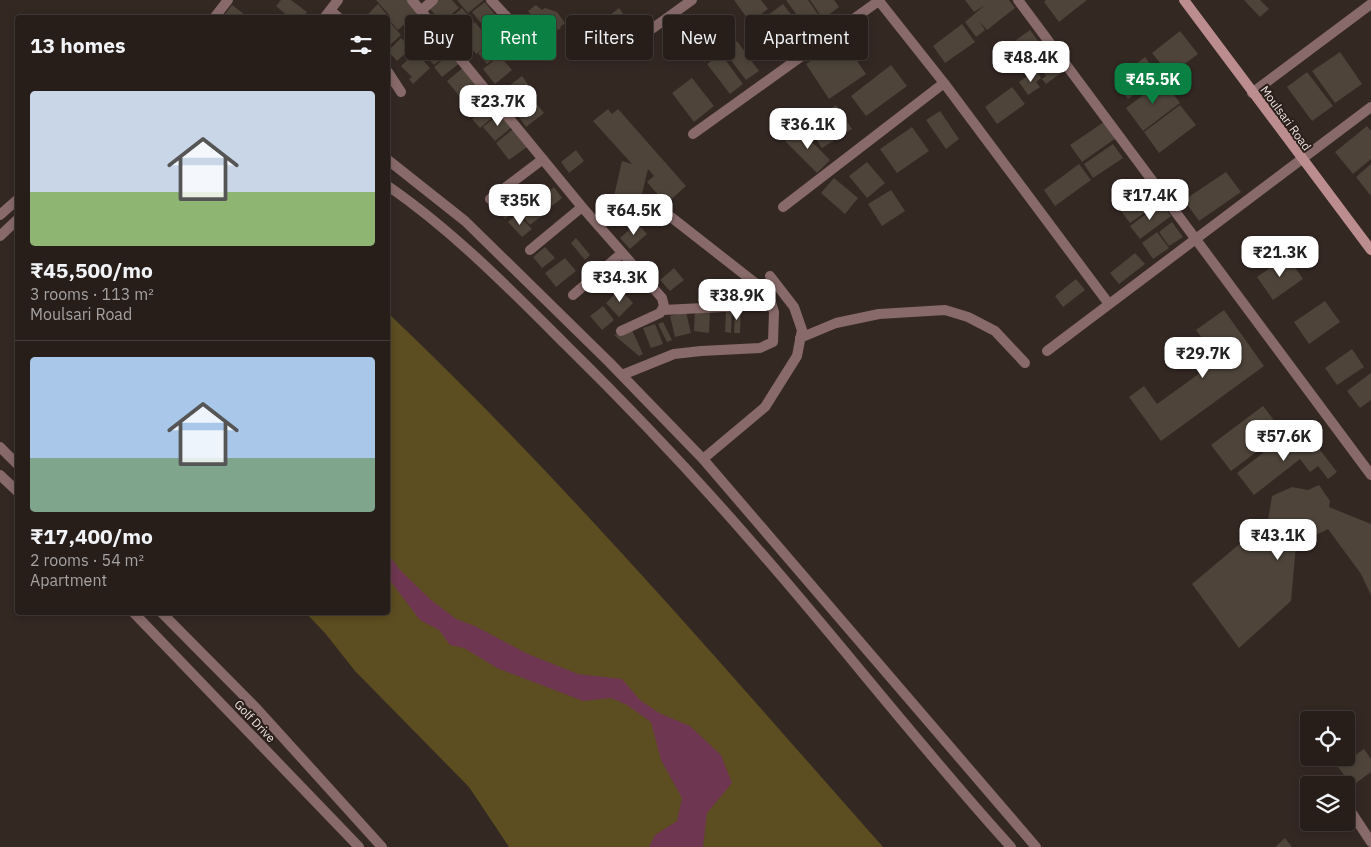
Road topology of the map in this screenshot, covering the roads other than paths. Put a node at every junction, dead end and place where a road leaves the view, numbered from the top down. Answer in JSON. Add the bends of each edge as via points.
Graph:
{"nodes":[{"id":1,"x":228,"y":0,"type":"edge"},
{"id":2,"x":338,"y":0,"type":"edge"},
{"id":3,"x":412,"y":0,"type":"edge"},
{"id":4,"x":433,"y":0,"type":"edge"},
{"id":5,"x":491,"y":0,"type":"edge"},
{"id":6,"x":692,"y":0,"type":"edge"},
{"id":7,"x":879,"y":0,"type":"edge"},
{"id":8,"x":1018,"y":0,"type":"edge"},
{"id":9,"x":1184,"y":0,"type":"edge"},
{"id":10,"x":1371,"y":4,"type":"edge"},
{"id":11,"x":422,"y":10,"type":"junction"},
{"id":12,"x":327,"y":14,"type":"edge"},
{"id":13,"x":216,"y":15,"type":"edge"},
{"id":14,"x":505,"y":15,"type":"edge"},
{"id":15,"x":653,"y":28,"type":"edge"},
{"id":16,"x":390,"y":75,"type":"edge"},
{"id":17,"x":944,"y":83,"type":"junction"},
{"id":18,"x":401,"y":92,"type":"dead end"},
{"id":19,"x":1252,"y":93,"type":"junction"},
{"id":20,"x":1371,"y":107,"type":"edge"},
{"id":21,"x":693,"y":134,"type":"dead end"},
{"id":22,"x":543,"y":159,"type":"junction"},
{"id":23,"x":1301,"y":159,"type":"junction"},
{"id":24,"x":390,"y":162,"type":"edge"},
{"id":25,"x":390,"y":187,"type":"edge"},
{"id":26,"x":490,"y":199,"type":"dead end"},
{"id":27,"x":15,"y":202,"type":"edge"},
{"id":28,"x":582,"y":207,"type":"junction"},
{"id":29,"x":783,"y":207,"type":"dead end"},
{"id":30,"x":0,"y":215,"type":"edge"},
{"id":31,"x":671,"y":217,"type":"dead end"},
{"id":32,"x":15,"y":223,"type":"edge"},
{"id":33,"x":0,"y":236,"type":"edge"},
{"id":34,"x":1194,"y":238,"type":"junction"},
{"id":35,"x":530,"y":250,"type":"dead end"},
{"id":36,"x":1371,"y":250,"type":"edge"},
{"id":37,"x":622,"y":254,"type":"junction"},
{"id":38,"x":770,"y":276,"type":"dead end"},
{"id":39,"x":573,"y":294,"type":"dead end"},
{"id":40,"x":1109,"y":304,"type":"junction"},
{"id":41,"x":744,"y":306,"type":"dead end"},
{"id":42,"x":663,"y":310,"type":"junction"},
{"id":43,"x":621,"y":331,"type":"dead end"},
{"id":44,"x":800,"y":338,"type":"junction"},
{"id":45,"x":1047,"y":351,"type":"dead end"},
{"id":46,"x":609,"y":362,"type":"junction"},
{"id":47,"x":1024,"y":363,"type":"dead end"},
{"id":48,"x":596,"y":374,"type":"junction"},
{"id":49,"x":622,"y":375,"type":"junction"},
{"id":50,"x":0,"y":447,"type":"edge"},
{"id":51,"x":703,"y":459,"type":"junction"},
{"id":52,"x":15,"y":462,"type":"edge"},
{"id":53,"x":0,"y":475,"type":"edge"},
{"id":54,"x":1371,"y":475,"type":"edge"},
{"id":55,"x":15,"y":489,"type":"edge"},
{"id":56,"x":137,"y":615,"type":"edge"},
{"id":57,"x":163,"y":615,"type":"edge"},
{"id":58,"x":1010,"y":818,"type":"junction"},
{"id":59,"x":1355,"y":818,"type":"edge"},
{"id":60,"x":997,"y":831,"type":"junction"},
{"id":61,"x":1371,"y":842,"type":"edge"},
{"id":62,"x":359,"y":847,"type":"edge"},
{"id":63,"x":382,"y":847,"type":"edge"},
{"id":64,"x":1011,"y":847,"type":"edge"},
{"id":65,"x":1036,"y":847,"type":"edge"}],
"edges":[{"from":1,"to":13,"type":"street"},
{"from":2,"to":12,"type":"street"},
{"from":3,"to":11,"type":"street"},
{"from":4,"to":11,"type":"street"},
{"from":5,"to":14,"type":"street"},
{"from":6,"to":15,"type":"street"},
{"from":7,"to":17,"type":"street"},
{"from":7,"to":21,"type":"street"},
{"from":8,"to":34,"type":"street"},
{"from":9,"to":19,"type":"street","name":"Moulsari Road"},
{"from":10,"to":19,"type":"street"},
{"from":11,"to":22,"type":"street"},
{"from":16,"to":18,"type":"street"},
{"from":17,"to":29,"type":"street"},
{"from":17,"to":40,"type":"street"},
{"from":19,"to":23,"type":"street","name":"Moulsari Road"},
{"from":20,"to":23,"type":"street"},
{"from":22,"to":26,"type":"street"},
{"from":22,"to":28,"type":"street"},
{"from":23,"to":34,"type":"street"},
{"from":23,"to":36,"type":"street","name":"Moulsari Road"},
{"from":24,"to":46,"type":"street","via":[[465,221]]},
{"from":25,"to":48,"type":"street","via":[[434,219]]},
{"from":27,"to":30,"type":"street"},
{"from":28,"to":35,"type":"street"},
{"from":28,"to":37,"type":"street"},
{"from":31,"to":49,"type":"street","via":[[768,293],[774,312],[773,342],[760,348],[674,354]]},
{"from":32,"to":33,"type":"street"},
{"from":34,"to":40,"type":"street"},
{"from":34,"to":54,"type":"street"},
{"from":37,"to":39,"type":"street"},
{"from":37,"to":42,"type":"street","via":[[662,298]]},
{"from":38,"to":44,"type":"street","via":[[794,307],[802,330]]},
{"from":40,"to":45,"type":"street"},
{"from":41,"to":42,"type":"street"},
{"from":42,"to":43,"type":"street"},
{"from":44,"to":47,"type":"street","via":[[836,323],[870,316],[945,310],[995,330]]},
{"from":44,"to":51,"type":"street","via":[[797,356],[765,407]]},
{"from":46,"to":48,"type":"street"},
{"from":46,"to":49,"type":"street"},
{"from":48,"to":60,"type":"street","via":[[745,534]]},
{"from":49,"to":51,"type":"street"},
{"from":50,"to":52,"type":"street"},
{"from":51,"to":58,"type":"street"},
{"from":53,"to":55,"type":"street"},
{"from":56,"to":62,"type":"street","name":"Golf Drive"},
{"from":57,"to":63,"type":"street","name":"Golf Drive","via":[[258,710]]},
{"from":58,"to":60,"type":"street"},
{"from":58,"to":65,"type":"street"},
{"from":59,"to":61,"type":"street"},
{"from":60,"to":64,"type":"street"}]}
